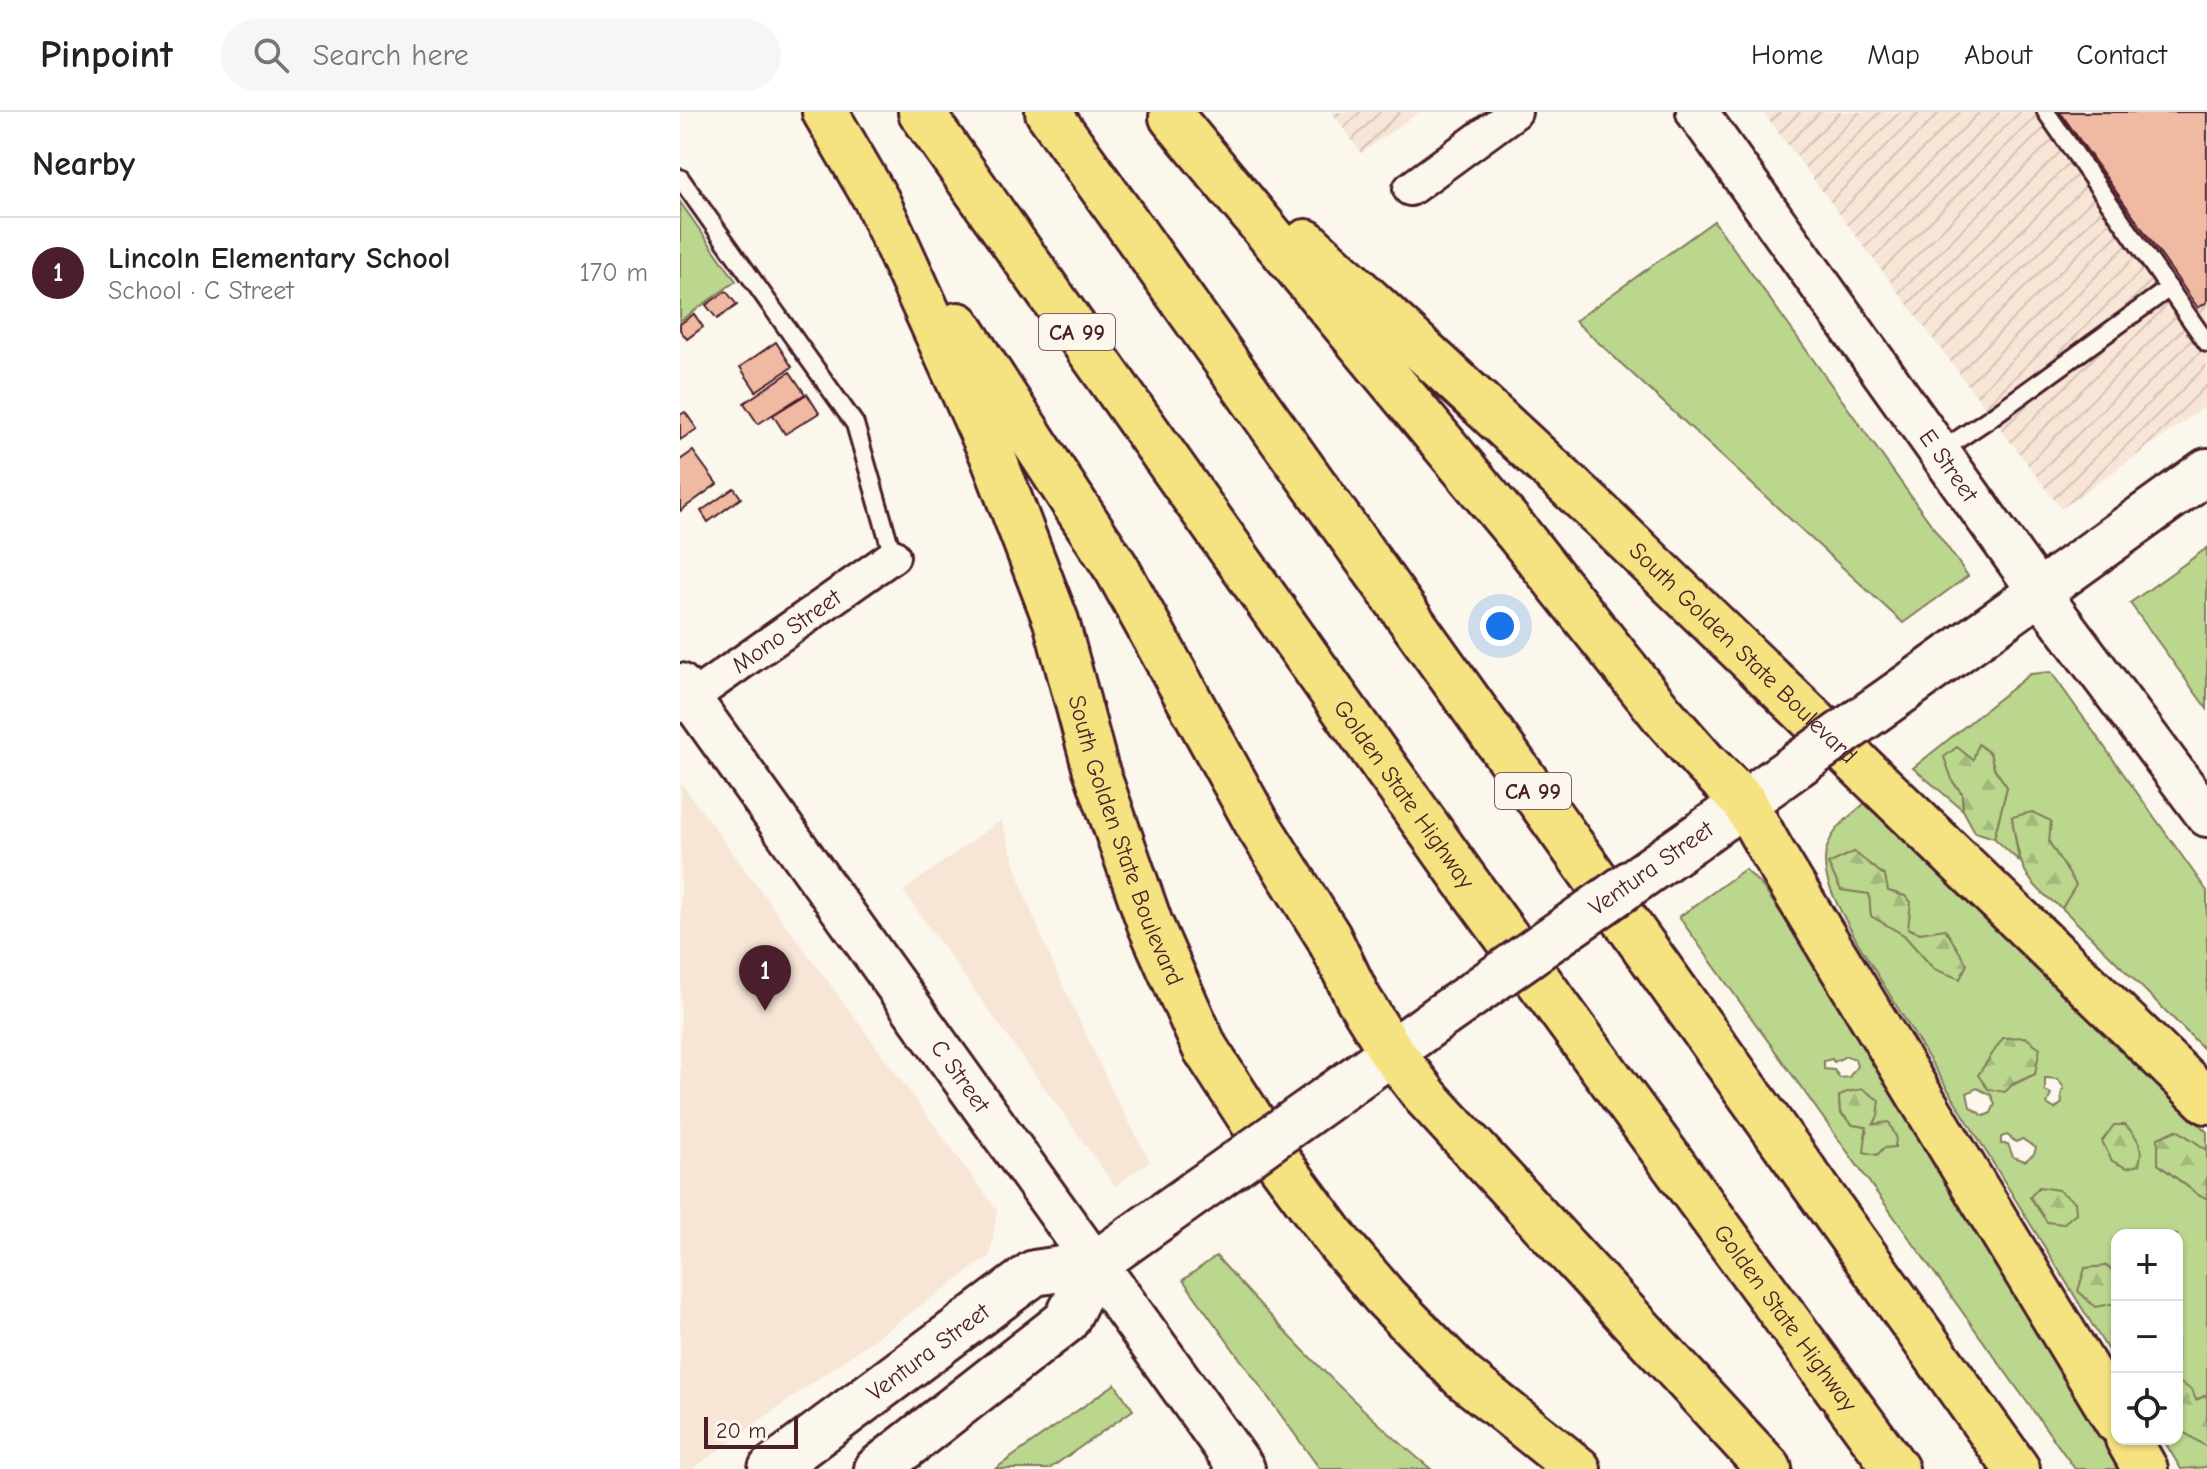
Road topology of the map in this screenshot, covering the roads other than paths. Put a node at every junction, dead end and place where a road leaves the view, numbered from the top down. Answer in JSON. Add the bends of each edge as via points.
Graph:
{"nodes":[{"id":1,"x":825,"y":112,"type":"edge"},
{"id":2,"x":921,"y":112,"type":"edge"},
{"id":3,"x":1048,"y":112,"type":"edge"},
{"id":4,"x":1515,"y":112,"type":"edge"},
{"id":5,"x":1697,"y":112,"type":"edge"},
{"id":6,"x":2046,"y":112,"type":"edge"},
{"id":7,"x":1169,"y":114,"type":"edge"},
{"id":8,"x":680,"y":178,"type":"edge"},
{"id":9,"x":1410,"y":189,"type":"dead end"},
{"id":10,"x":877,"y":201,"type":"junction"},
{"id":11,"x":2169,"y":288,"type":"junction"},
{"id":12,"x":2207,"y":343,"type":"edge"},
{"id":13,"x":1939,"y":452,"type":"junction"},
{"id":14,"x":2207,"y":471,"type":"edge"},
{"id":15,"x":893,"y":556,"type":"joint"},
{"id":16,"x":2039,"y":592,"type":"junction"},
{"id":17,"x":683,"y":696,"type":"edge"},
{"id":18,"x":1744,"y":802,"type":"junction"},
{"id":19,"x":2207,"y":816,"type":"edge"},
{"id":20,"x":1391,"y":1051,"type":"junction"},
{"id":21,"x":2207,"y":1101,"type":"edge"},
{"id":22,"x":1095,"y":1264,"type":"junction"},
{"id":23,"x":2111,"y":1411,"type":"edge"},
{"id":24,"x":2131,"y":1445,"type":"edge"},
{"id":25,"x":880,"y":1468,"type":"edge"},
{"id":26,"x":771,"y":1469,"type":"edge"},
{"id":27,"x":1242,"y":1469,"type":"edge"},
{"id":28,"x":1578,"y":1469,"type":"edge"},
{"id":29,"x":1769,"y":1469,"type":"edge"},
{"id":30,"x":1896,"y":1469,"type":"edge"},
{"id":31,"x":2017,"y":1469,"type":"edge"},
{"id":32,"x":2145,"y":1469,"type":"edge"}],
"edges":[{"from":1,"to":10,"type":"highway","name":"South Golden State Boulevard"},
{"from":2,"to":30,"type":"highway","name":"Golden State Highway","number":"CA 99","via":[[1465,880]]},
{"from":3,"to":31,"type":"highway","number":"CA 99"},
{"from":4,"to":9,"type":"street"},
{"from":5,"to":13,"type":"street","name":"E Street"},
{"from":6,"to":11,"type":"lane"},
{"from":7,"to":18,"type":"highway","via":[[1662,714]]},
{"from":7,"to":21,"type":"highway","name":"South Golden State Boulevard","via":[[1606,520]]},
{"from":8,"to":15,"type":"lane","via":[[855,424]]},
{"from":10,"to":20,"type":"highway","via":[[1117,569]]},
{"from":10,"to":28,"type":"highway","name":"South Golden State Boulevard","via":[[992,454],[1056,621],[1095,767],[1145,910],[1205,1048],[1278,1161],[1385,1297],[1462,1376]]},
{"from":11,"to":12,"type":"lane"},
{"from":11,"to":13,"type":"lane"},
{"from":13,"to":16,"type":"street","name":"E Street"},
{"from":14,"to":16,"type":"main road","name":"Ventura Street"},
{"from":15,"to":17,"type":"street","name":"Mono Street"},
{"from":16,"to":18,"type":"main road","name":"Ventura Street","bridge":true},
{"from":16,"to":19,"type":"street","name":"E Street"},
{"from":17,"to":22,"type":"street","name":"C Street"},
{"from":18,"to":20,"type":"main road","name":"Ventura Street","bridge":true},
{"from":18,"to":23,"type":"highway"},
{"from":20,"to":22,"type":"main road","name":"Ventura Street","bridge":true},
{"from":20,"to":29,"type":"highway","via":[[1427,1098]]},
{"from":22,"to":25,"type":"main road","name":"Ventura Street","via":[[1066,1321]]},
{"from":22,"to":26,"type":"main road","name":"Ventura Street","via":[[1034,1273]]},
{"from":22,"to":27,"type":"main road","name":"C Street"},
{"from":24,"to":32,"type":"highway"}]}
